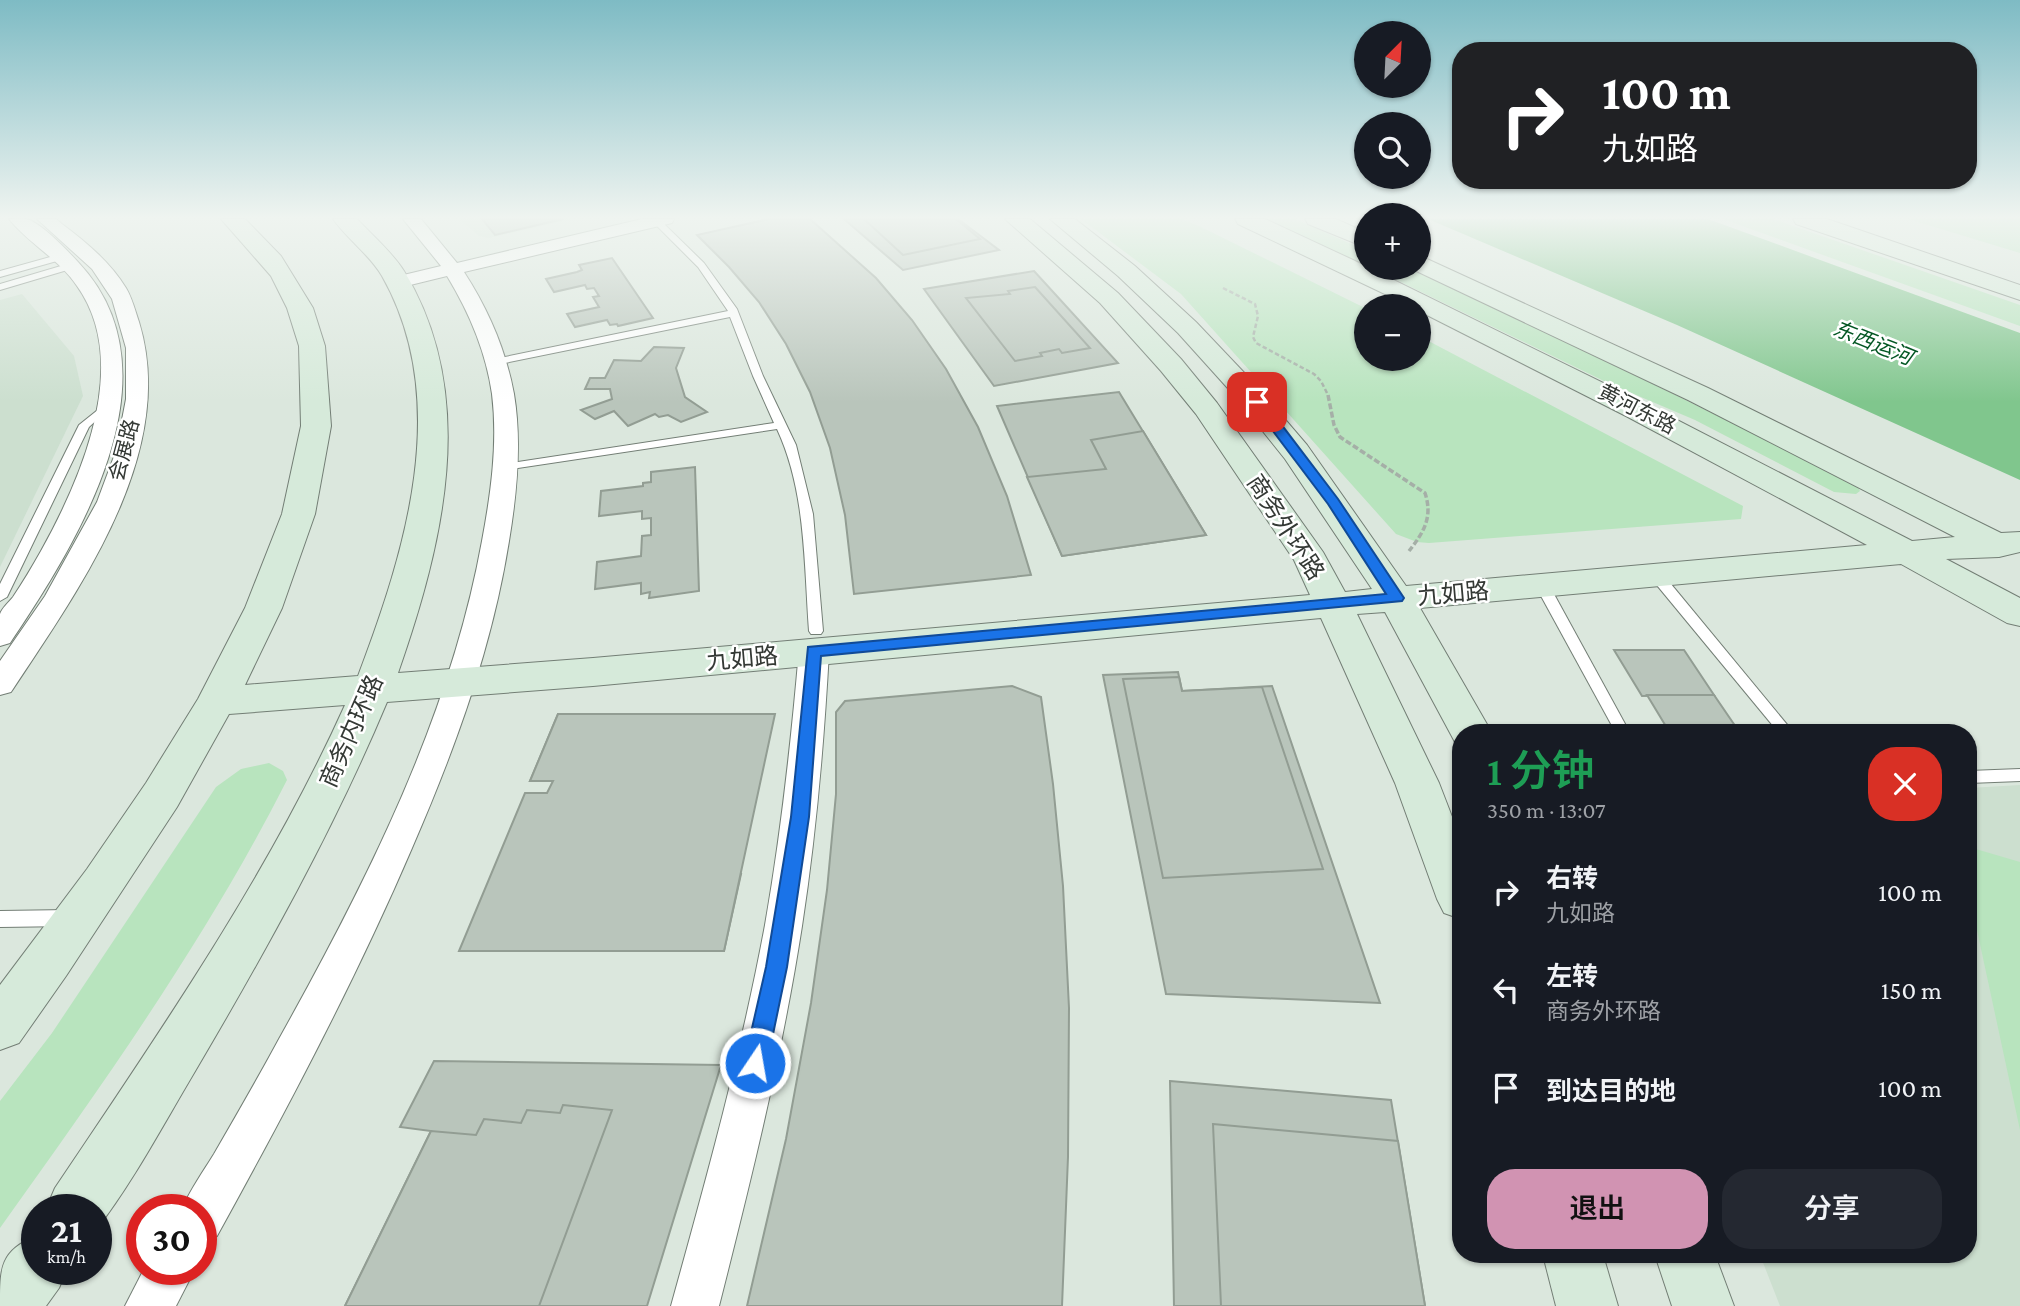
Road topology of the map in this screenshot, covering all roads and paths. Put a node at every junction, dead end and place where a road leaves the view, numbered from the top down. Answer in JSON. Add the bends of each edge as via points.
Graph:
{"nodes":[{"id":1,"x":20,"y":280,"type":"edge"},
{"id":2,"x":83,"y":280,"type":"edge"},
{"id":3,"x":110,"y":280,"type":"edge"},
{"id":4,"x":286,"y":280,"type":"edge"},
{"id":5,"x":396,"y":280,"type":"edge"},
{"id":6,"x":460,"y":280,"type":"edge"},
{"id":7,"x":711,"y":280,"type":"edge"},
{"id":8,"x":1088,"y":280,"type":"edge"},
{"id":9,"x":1137,"y":280,"type":"edge"},
{"id":10,"x":1378,"y":280,"type":"edge"},
{"id":11,"x":1453,"y":280,"type":"edge"},
{"id":12,"x":1982,"y":280,"type":"edge"},
{"id":13,"x":0,"y":288,"type":"edge"},
{"id":14,"x":1223,"y":288,"type":"dead end"},
{"id":15,"x":2020,"y":293,"type":"edge"},
{"id":16,"x":734,"y":313,"type":"junction"},
{"id":17,"x":495,"y":362,"type":"junction"},
{"id":18,"x":109,"y":404,"type":"junction"},
{"id":19,"x":781,"y":425,"type":"junction"},
{"id":20,"x":505,"y":467,"type":"junction"},
{"id":21,"x":2005,"y":539,"type":"edge"},
{"id":22,"x":1892,"y":544,"type":"junction"},
{"id":23,"x":1409,"y":551,"type":"dead end"},
{"id":24,"x":1656,"y":575,"type":"junction"},
{"id":25,"x":1542,"y":585,"type":"junction"},
{"id":26,"x":1390,"y":589,"type":"junction"},
{"id":27,"x":1329,"y":594,"type":"junction"},
{"id":28,"x":0,"y":597,"type":"edge"},
{"id":29,"x":2020,"y":614,"type":"edge"},
{"id":30,"x":0,"y":636,"type":"edge"},
{"id":31,"x":815,"y":641,"type":"junction"},
{"id":32,"x":465,"y":671,"type":"junction"},
{"id":33,"x":375,"y":678,"type":"junction"},
{"id":34,"x":0,"y":684,"type":"edge"},
{"id":35,"x":223,"y":690,"type":"junction"},
{"id":36,"x":1466,"y":724,"type":"edge"},
{"id":37,"x":1618,"y":724,"type":"edge"},
{"id":38,"x":1780,"y":724,"type":"edge"},
{"id":39,"x":2020,"y":775,"type":"edge"},
{"id":40,"x":1977,"y":777,"type":"edge"},
{"id":41,"x":1452,"y":875,"type":"edge"},
{"id":42,"x":79,"y":918,"type":"junction"},
{"id":43,"x":0,"y":919,"type":"edge"},
{"id":44,"x":0,"y":1026,"type":"edge"},
{"id":45,"x":86,"y":1194,"type":"edge"},
{"id":46,"x":216,"y":1194,"type":"edge"},
{"id":47,"x":1575,"y":1263,"type":"edge"},
{"id":48,"x":1688,"y":1263,"type":"edge"},
{"id":49,"x":24,"y":1285,"type":"edge"},
{"id":50,"x":162,"y":1285,"type":"edge"},
{"id":51,"x":9,"y":1306,"type":"edge"},
{"id":52,"x":149,"y":1306,"type":"edge"},
{"id":53,"x":695,"y":1306,"type":"edge"},
{"id":54,"x":1587,"y":1306,"type":"edge"},
{"id":55,"x":1703,"y":1306,"type":"edge"}],
"edges":[{"from":1,"to":13,"type":"lane"},
{"from":2,"to":18,"type":"street","name":"会展路","via":[[98,305],[108,340]]},
{"from":3,"to":34,"type":"street","name":"会展路","via":[[134,334],[139,383],[126,462],[52,606]]},
{"from":4,"to":35,"type":"street","via":[[313,347],[317,411],[311,463],[271,588]]},
{"from":5,"to":33,"type":"street","name":"商务内环路","via":[[428,356],[433,453],[412,570]]},
{"from":6,"to":17,"type":"street","via":[[479,312]]},
{"from":7,"to":16,"type":"lane"},
{"from":8,"to":27,"type":"street","name":"商务外环路","via":[[1207,409],[1311,560]]},
{"from":9,"to":26,"type":"street","name":"商务外环路","via":[[1257,402],[1333,502]]},
{"from":10,"to":22,"type":"street","name":"黄河东路"},
{"from":11,"to":21,"type":"street","name":"黄河东路"},
{"from":12,"to":15,"type":"street"},
{"from":14,"to":23,"type":"path","via":[[1258,306],[1256,343],[1319,378],[1340,437],[1425,493],[1429,523]]},
{"from":16,"to":17,"type":"lane"},
{"from":16,"to":19,"type":"lane"},
{"from":17,"to":20,"type":"street","via":[[504,410]]},
{"from":18,"to":28,"type":"lane","via":[[84,425]]},
{"from":18,"to":30,"type":"street","name":"会展路","via":[[95,468],[84,493]]},
{"from":19,"to":20,"type":"lane"},
{"from":19,"to":31,"type":"lane","via":[[807,514]]},
{"from":20,"to":32,"type":"street","via":[[494,559]]},
{"from":21,"to":22,"type":"street","name":"九如路"},
{"from":22,"to":24,"type":"street","name":"九如路"},
{"from":22,"to":26,"type":"street","name":"九如路"},
{"from":22,"to":29,"type":"street","name":"黄河东路"},
{"from":24,"to":25,"type":"street","name":"九如路"},
{"from":24,"to":38,"type":"lane"},
{"from":25,"to":26,"type":"street","name":"九如路"},
{"from":25,"to":37,"type":"lane"},
{"from":26,"to":27,"type":"street","name":"九如路"},
{"from":26,"to":36,"type":"street","name":"商务外环路"},
{"from":27,"to":31,"type":"street","name":"九如路"},
{"from":27,"to":41,"type":"street","name":"商务外环路","via":[[1417,783]]},
{"from":31,"to":32,"type":"street","name":"九如路"},
{"from":31,"to":53,"type":"street","via":[[800,817],[776,967],[735,1159]]},
{"from":32,"to":33,"type":"street","name":"九如路"},
{"from":32,"to":46,"type":"street","via":[[443,738],[377,891],[279,1083]]},
{"from":33,"to":35,"type":"street","name":"九如路"},
{"from":33,"to":45,"type":"street","name":"商务内环路","via":[[348,744],[270,894],[182,1044]]},
{"from":35,"to":42,"type":"street","via":[[187,754]]},
{"from":39,"to":40,"type":"lane"},
{"from":42,"to":43,"type":"lane"},
{"from":42,"to":44,"type":"street"},
{"from":47,"to":54,"type":"street"},
{"from":48,"to":55,"type":"street"},
{"from":49,"to":51,"type":"street"},
{"from":50,"to":52,"type":"street"}]}
